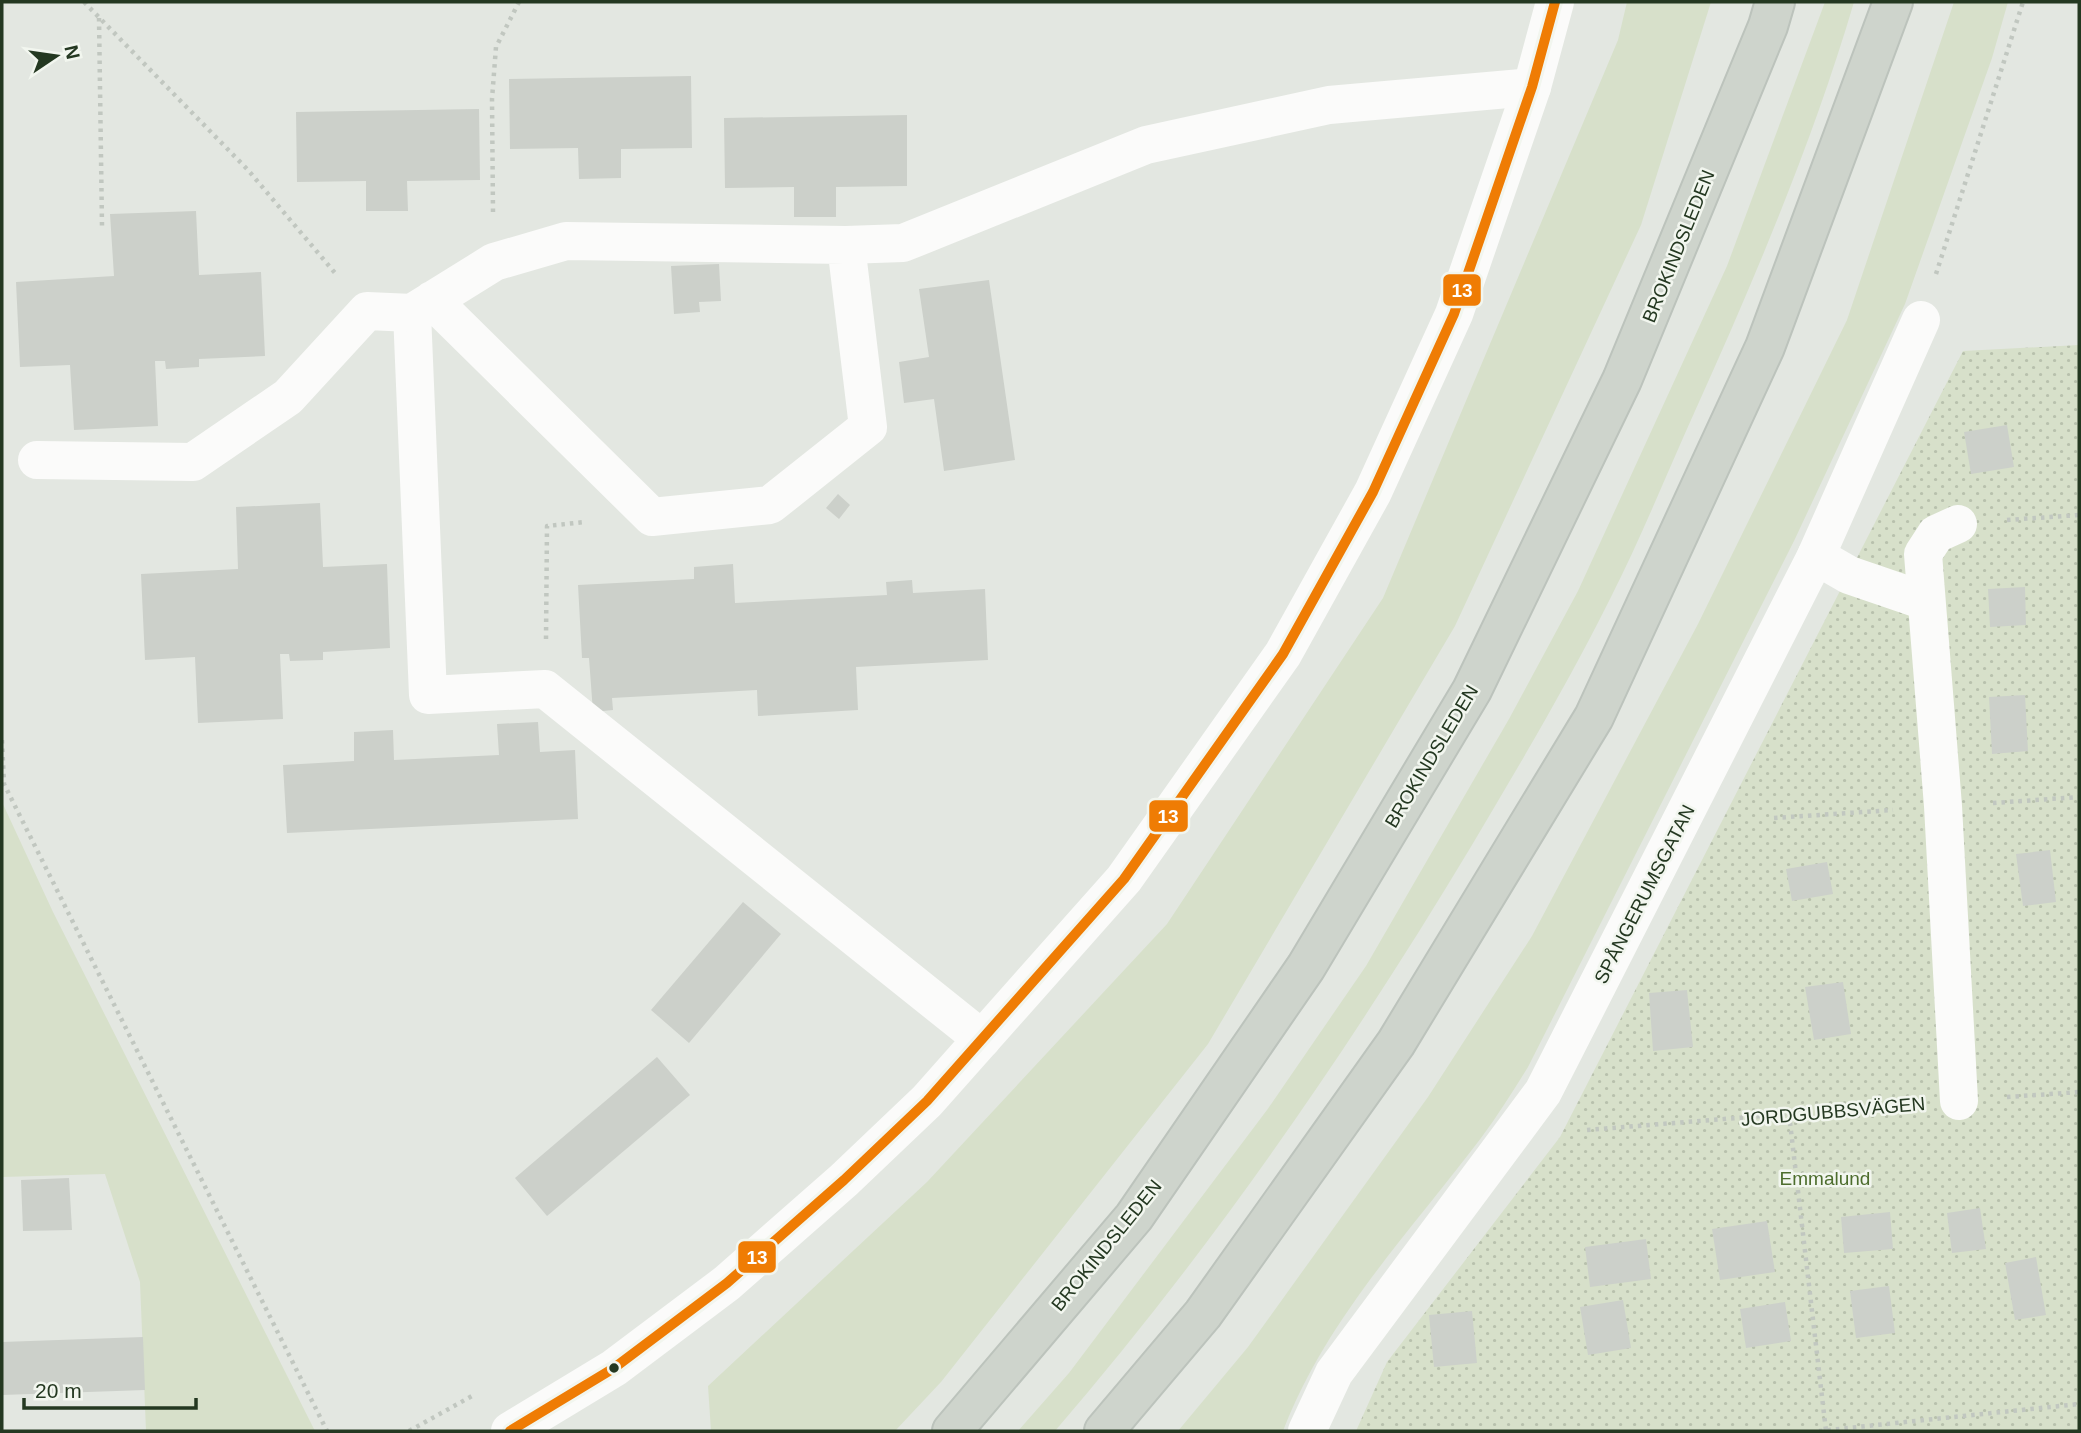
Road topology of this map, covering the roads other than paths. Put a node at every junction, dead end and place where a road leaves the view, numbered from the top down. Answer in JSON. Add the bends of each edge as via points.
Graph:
{"nodes":[{"id":1,"x":1555,"y":2,"type":"edge"},
{"id":2,"x":1775,"y":2,"type":"edge"},
{"id":3,"x":1893,"y":2,"type":"edge"},
{"id":4,"x":1532,"y":87,"type":"junction"},
{"id":5,"x":846,"y":246,"type":"junction"},
{"id":6,"x":422,"y":307,"type":"junction"},
{"id":7,"x":1921,"y":320,"type":"road end"},
{"id":8,"x":37,"y":460,"type":"dead end"},
{"id":9,"x":1958,"y":524,"type":"road end"},
{"id":10,"x":1816,"y":556,"type":"junction"},
{"id":11,"x":1925,"y":601,"type":"junction"},
{"id":12,"x":982,"y":1039,"type":"junction"},
{"id":13,"x":1959,"y":1101,"type":"road end"},
{"id":14,"x":510,"y":1431,"type":"edge"},
{"id":15,"x":952,"y":1431,"type":"edge"},
{"id":16,"x":1104,"y":1431,"type":"edge"},
{"id":17,"x":1307,"y":1431,"type":"edge"}],
"edges":[{"from":1,"to":4,"type":"street"},
{"from":2,"to":15,"type":"main road","name":"BROKINDSLEDEN","via":[[1622,380],[1472,690],[1306,967],[1134,1217]]},
{"from":3,"to":16,"type":"main road","via":[[1765,347],[1594,717],[1396,1043],[1203,1314]]},
{"from":4,"to":5,"type":"street","via":[[1329,105],[1146,145],[903,243]]},
{"from":4,"to":12,"type":"street","via":[[1454,314],[1373,492],[1283,654],[1124,879]]},
{"from":5,"to":6,"type":"street","via":[[566,241],[494,262]]},
{"from":5,"to":6,"type":"street","via":[[868,427],[770,505],[652,517]]},
{"from":6,"to":8,"type":"street","via":[[367,311],[288,397],[193,462]]},
{"from":6,"to":12,"type":"street","via":[[428,695],[545,689]]},
{"from":7,"to":10,"type":"street","name":"SPÅNGERUMSGATAN"},
{"from":9,"to":11,"type":"street","via":[[1936,534],[1923,554]]},
{"from":10,"to":11,"type":"street","via":[[1849,575]]},
{"from":10,"to":17,"type":"street","name":"SPÅNGERUMSGATAN","via":[[1543,1091],[1334,1373]]},
{"from":11,"to":13,"type":"street","via":[[1943,806]]},
{"from":12,"to":14,"type":"street","via":[[863,1163],[727,1283],[614,1368]]}]}
